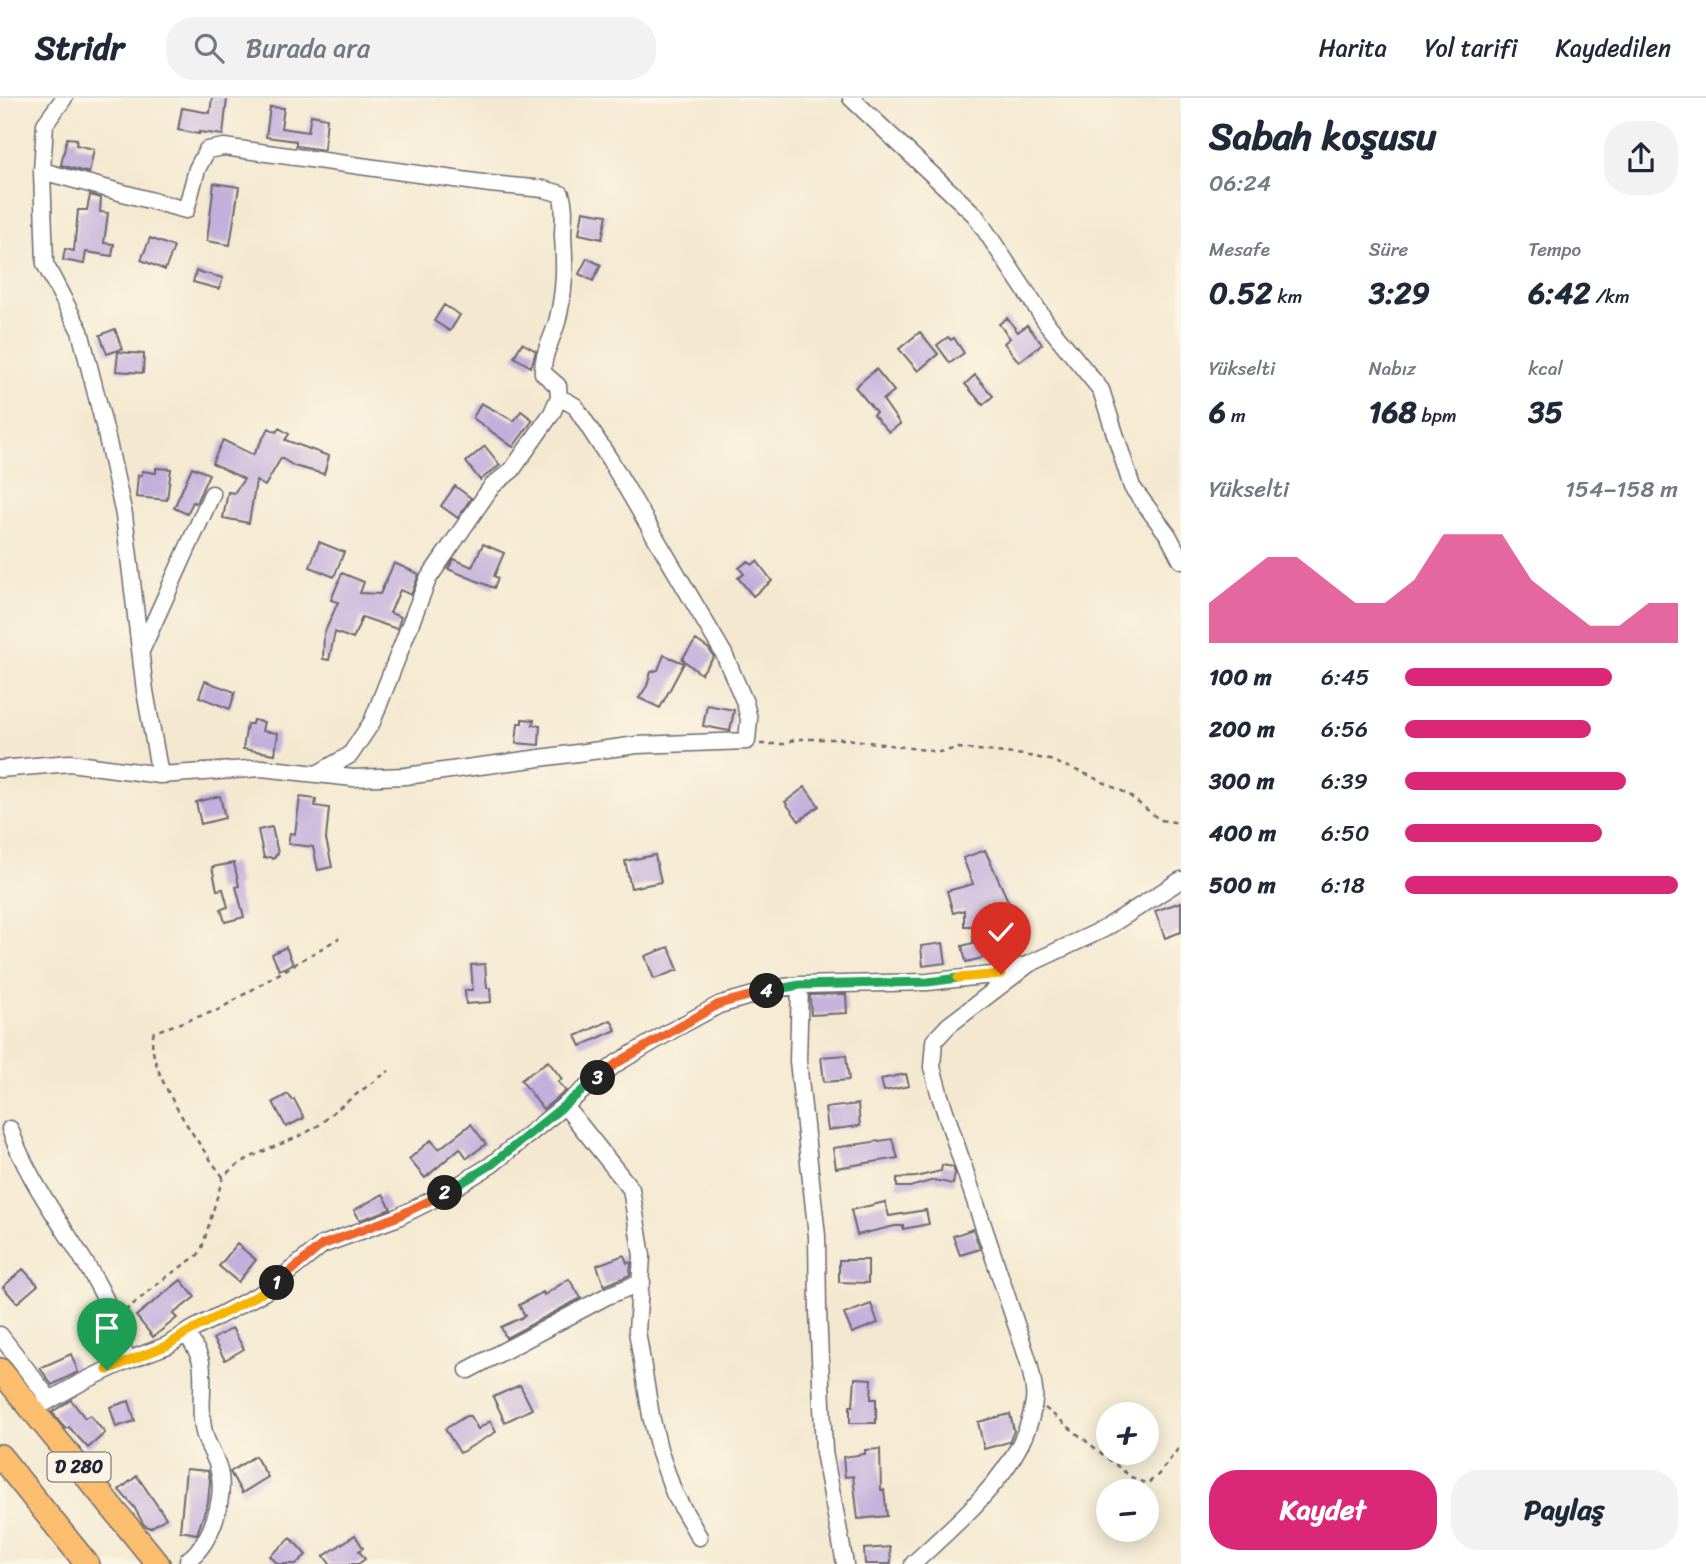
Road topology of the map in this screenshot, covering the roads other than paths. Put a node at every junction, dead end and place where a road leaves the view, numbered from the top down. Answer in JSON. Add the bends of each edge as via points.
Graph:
{"nodes":[{"id":1,"x":64,"y":98,"type":"edge"},
{"id":2,"x":851,"y":98,"type":"edge"},
{"id":3,"x":42,"y":171,"type":"junction"},
{"id":4,"x":559,"y":397,"type":"junction"},
{"id":5,"x":212,"y":494,"type":"dead end"},
{"id":6,"x":1181,"y":559,"type":"edge"},
{"id":7,"x":140,"y":651,"type":"junction"},
{"id":8,"x":0,"y":769,"type":"edge"},
{"id":9,"x":317,"y":774,"type":"junction"},
{"id":10,"x":160,"y":775,"type":"junction"},
{"id":11,"x":1181,"y":880,"type":"edge"},
{"id":12,"x":1029,"y":964,"type":"junction"},
{"id":13,"x":959,"y":978,"type":"junction"},
{"id":14,"x":800,"y":985,"type":"junction"},
{"id":15,"x":972,"y":1007,"type":"junction"},
{"id":16,"x":565,"y":1106,"type":"junction"},
{"id":17,"x":10,"y":1129,"type":"dead end"},
{"id":18,"x":642,"y":1282,"type":"junction"},
{"id":19,"x":186,"y":1333,"type":"junction"},
{"id":20,"x":0,"y":1335,"type":"edge"},
{"id":21,"x":126,"y":1361,"type":"junction"},
{"id":22,"x":0,"y":1370,"type":"edge"},
{"id":23,"x":468,"y":1370,"type":"dead end"},
{"id":24,"x":43,"y":1407,"type":"junction"},
{"id":25,"x":1,"y":1459,"type":"edge"},
{"id":26,"x":699,"y":1537,"type":"dead end"},
{"id":27,"x":188,"y":1560,"type":"dead end"},
{"id":28,"x":87,"y":1564,"type":"edge"},
{"id":29,"x":158,"y":1564,"type":"edge"},
{"id":30,"x":845,"y":1564,"type":"edge"},
{"id":31,"x":913,"y":1564,"type":"edge"}],
"edges":[{"from":1,"to":3,"type":"street","via":[[45,124]]},
{"from":2,"to":6,"type":"street","via":[[975,215],[1048,325],[1101,390],[1132,487]]},
{"from":3,"to":4,"type":"street","via":[[186,210],[201,158],[207,150],[224,147],[555,191],[564,202],[565,273],[543,373],[558,386]]},
{"from":3,"to":7,"type":"street","via":[[45,264],[79,331],[106,433],[124,515]]},
{"from":4,"to":9,"type":"street","via":[[512,470],[492,486],[428,579],[372,722],[350,755]]},
{"from":4,"to":9,"type":"street","via":[[575,406],[610,460],[724,654],[745,703],[747,741],[637,746],[405,776]]},
{"from":5,"to":7,"type":"street"},
{"from":7,"to":10,"type":"street"},
{"from":8,"to":10,"type":"street","via":[[70,764]]},
{"from":9,"to":10,"type":"street","via":[[262,768]]},
{"from":11,"to":12,"type":"street","via":[[1104,929]]},
{"from":12,"to":13,"type":"street","via":[[1001,974]]},
{"from":12,"to":15,"type":"street"},
{"from":13,"to":14,"type":"street"},
{"from":13,"to":15,"type":"street"},
{"from":14,"to":16,"type":"street","via":[[719,1004],[617,1063]]},
{"from":14,"to":30,"type":"street","via":[[798,1061],[817,1236],[824,1452]]},
{"from":15,"to":31,"type":"street","via":[[934,1041],[932,1067],[1029,1363],[1035,1399],[1006,1469]]},
{"from":16,"to":18,"type":"street","via":[[631,1189]]},
{"from":16,"to":19,"type":"street","via":[[491,1165],[444,1194],[322,1245],[264,1292]]},
{"from":17,"to":21,"type":"street","via":[[41,1195],[102,1291]]},
{"from":18,"to":23,"type":"street"},
{"from":18,"to":26,"type":"street","via":[[637,1331],[651,1416],[674,1493]]},
{"from":19,"to":21,"type":"street"},
{"from":19,"to":27,"type":"street","via":[[201,1360],[204,1433],[222,1488],[206,1539]]},
{"from":20,"to":24,"type":"street"},
{"from":21,"to":24,"type":"street"},
{"from":22,"to":24,"type":"highway","number":"D 280"},
{"from":24,"to":29,"type":"highway","number":"D 280"},
{"from":25,"to":28,"type":"highway","number":"D 280"}]}
